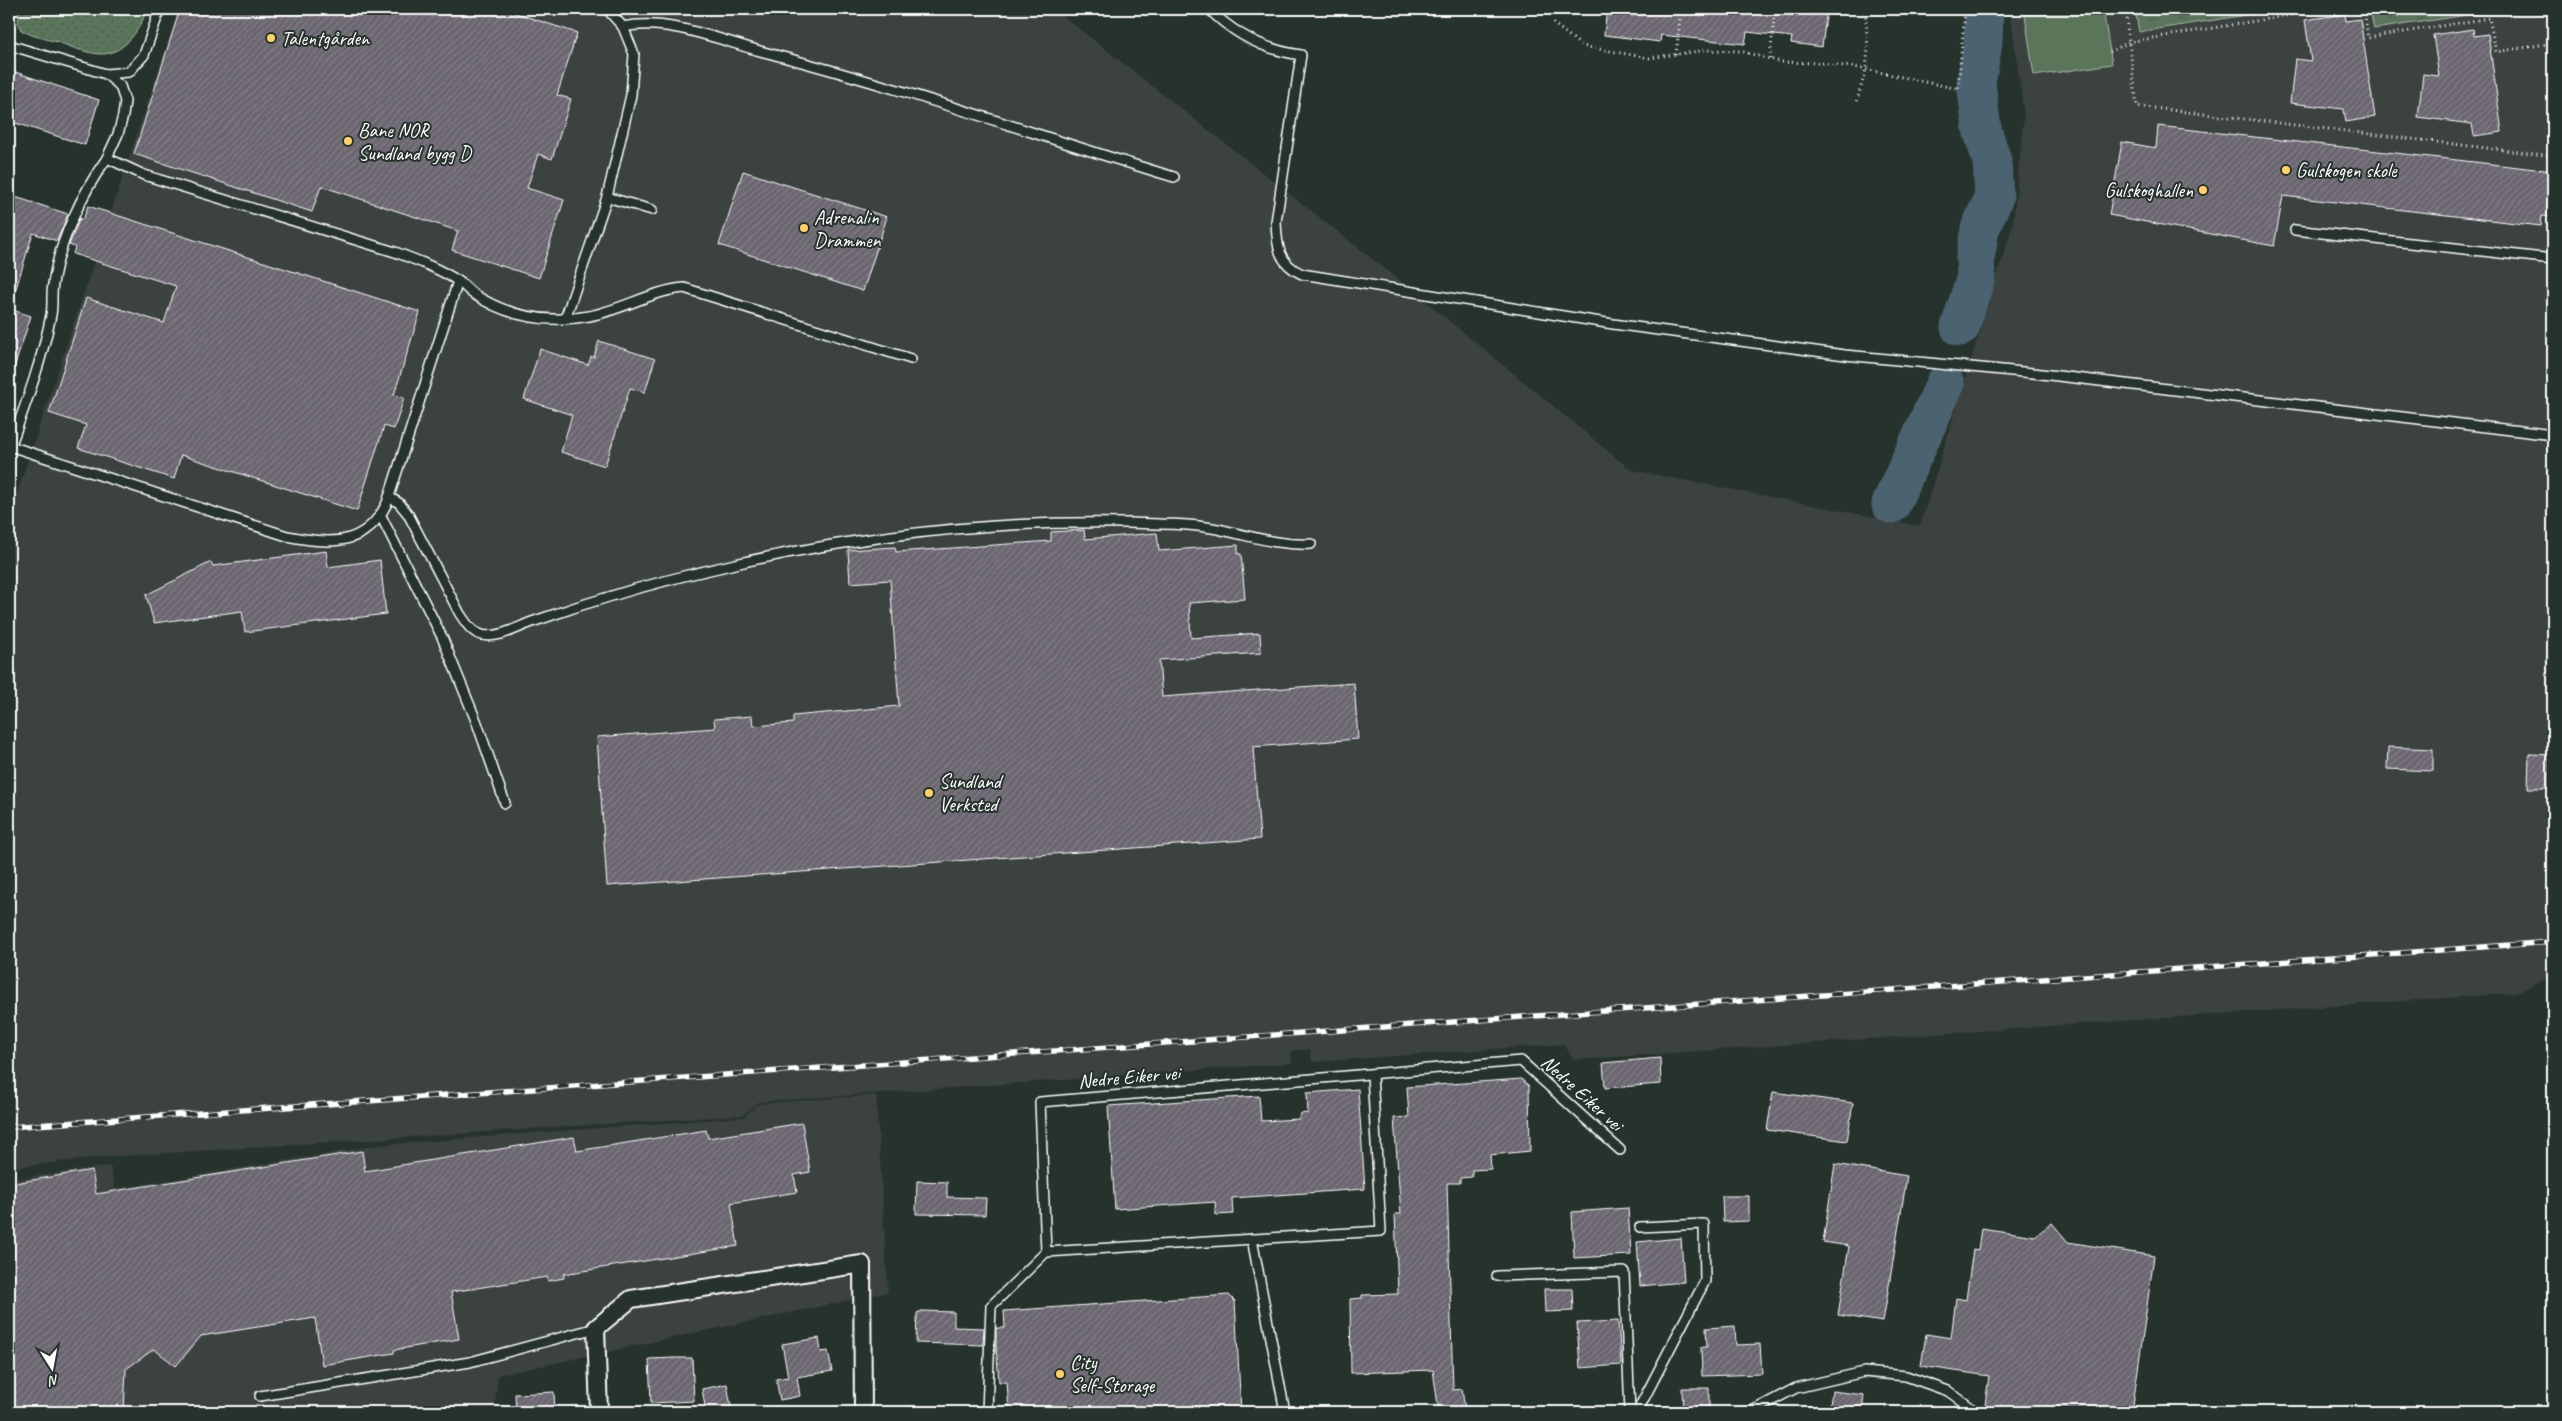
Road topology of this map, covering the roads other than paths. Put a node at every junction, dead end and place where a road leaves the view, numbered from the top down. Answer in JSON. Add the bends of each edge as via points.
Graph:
{"nodes":[{"id":1,"x":160,"y":9,"type":"edge"},
{"id":2,"x":607,"y":9,"type":"edge"},
{"id":3,"x":1209,"y":9,"type":"edge"},
{"id":4,"x":623,"y":27,"type":"junction"},
{"id":5,"x":9,"y":45,"type":"edge"},
{"id":6,"x":106,"y":74,"type":"junction"},
{"id":7,"x":107,"y":158,"type":"junction"},
{"id":8,"x":1174,"y":177,"type":"dead end"},
{"id":9,"x":607,"y":197,"type":"junction"},
{"id":10,"x":652,"y":210,"type":"dead end"},
{"id":11,"x":2295,"y":230,"type":"dead end"},
{"id":12,"x":2553,"y":259,"type":"edge"},
{"id":13,"x":458,"y":281,"type":"junction"},
{"id":14,"x":565,"y":319,"type":"junction"},
{"id":15,"x":911,"y":359,"type":"dead end"},
{"id":16,"x":2553,"y":435,"type":"edge"},
{"id":17,"x":9,"y":448,"type":"edge"},
{"id":18,"x":389,"y":498,"type":"junction"},
{"id":19,"x":381,"y":516,"type":"junction"},
{"id":20,"x":1311,"y":544,"type":"dead end"},
{"id":21,"x":505,"y":803,"type":"dead end"},
{"id":22,"x":1372,"y":1074,"type":"junction"},
{"id":23,"x":1620,"y":1150,"type":"dead end"},
{"id":24,"x":1640,"y":1228,"type":"dead end"},
{"id":25,"x":1252,"y":1239,"type":"junction"},
{"id":26,"x":1046,"y":1252,"type":"junction"},
{"id":27,"x":1497,"y":1276,"type":"dead end"},
{"id":28,"x":596,"y":1328,"type":"junction"},
{"id":29,"x":260,"y":1396,"type":"dead end"},
{"id":30,"x":599,"y":1412,"type":"edge"},
{"id":31,"x":863,"y":1412,"type":"edge"},
{"id":32,"x":987,"y":1412,"type":"edge"},
{"id":33,"x":1285,"y":1412,"type":"edge"},
{"id":34,"x":1630,"y":1412,"type":"edge"},
{"id":35,"x":1637,"y":1412,"type":"edge"},
{"id":36,"x":1750,"y":1412,"type":"edge"},
{"id":37,"x":1972,"y":1412,"type":"edge"}],
"edges":[{"from":1,"to":6,"type":"lane","via":[[144,55],[129,72]]},
{"from":2,"to":4,"type":"lane"},
{"from":3,"to":16,"type":"lane","via":[[1240,36],[1269,48],[1301,55],[1276,222],[1282,258],[1290,269],[1302,274],[1613,324],[1845,354]]},
{"from":4,"to":8,"type":"lane","via":[[638,24],[671,28],[843,72]]},
{"from":4,"to":9,"type":"lane","via":[[634,54],[634,78],[627,121]]},
{"from":5,"to":6,"type":"lane"},
{"from":6,"to":7,"type":"lane","via":[[120,86],[125,101],[118,134]]},
{"from":7,"to":13,"type":"lane","via":[[144,175],[395,252]]},
{"from":7,"to":17,"type":"lane","via":[[87,186],[65,241],[53,284],[52,313]]},
{"from":9,"to":10,"type":"lane"},
{"from":9,"to":14,"type":"lane"},
{"from":11,"to":12,"type":"lane"},
{"from":13,"to":14,"type":"lane","via":[[496,306],[517,315],[544,320]]},
{"from":13,"to":18,"type":"lane"},
{"from":14,"to":15,"type":"lane","via":[[618,308],[665,290],[684,288]]},
{"from":17,"to":19,"type":"lane","via":[[297,538],[338,541],[356,536]]},
{"from":18,"to":19,"type":"lane"},
{"from":18,"to":20,"type":"lane","via":[[399,503],[408,514],[460,614],[470,628],[481,635],[496,635],[574,607],[663,581],[805,548],[893,536],[1065,524],[1161,524],[1211,528],[1275,542]]},
{"from":19,"to":21,"type":"lane","via":[[442,637],[479,726]]},
{"from":22,"to":23,"type":"lane","name":"Nedre Eiker vei","via":[[1520,1061]]},
{"from":22,"to":25,"type":"lane","via":[[1381,1231]]},
{"from":22,"to":26,"type":"lane","name":"Nedre Eiker vei","via":[[1040,1102]]},
{"from":24,"to":35,"type":"lane","via":[[1704,1224],[1705,1281]]},
{"from":25,"to":26,"type":"lane"},
{"from":25,"to":33,"type":"lane"},
{"from":26,"to":32,"type":"lane","via":[[991,1306]]},
{"from":27,"to":34,"type":"lane","via":[[1624,1272]]},
{"from":28,"to":29,"type":"lane","via":[[470,1362]]},
{"from":28,"to":30,"type":"street"},
{"from":28,"to":31,"type":"street","via":[[631,1299],[862,1264]]},
{"from":36,"to":37,"type":"lane","via":[[1796,1388],[1864,1372],[1906,1376],[1948,1391]]}]}
